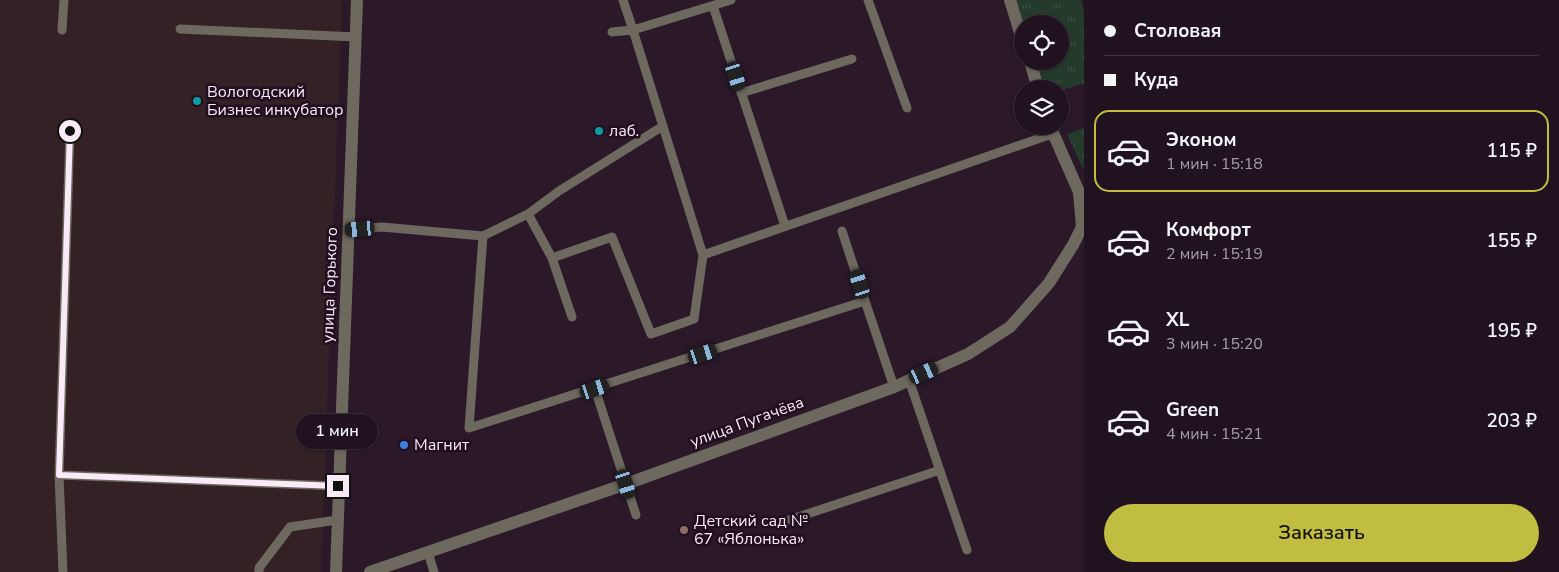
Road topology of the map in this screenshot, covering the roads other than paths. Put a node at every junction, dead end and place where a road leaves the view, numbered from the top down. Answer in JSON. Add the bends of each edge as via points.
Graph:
{"nodes":[{"id":1,"x":64,"y":0,"type":"edge"},
{"id":2,"x":358,"y":0,"type":"edge"},
{"id":3,"x":623,"y":0,"type":"edge"},
{"id":4,"x":731,"y":0,"type":"edge"},
{"id":5,"x":868,"y":0,"type":"edge"},
{"id":6,"x":1010,"y":0,"type":"edge"},
{"id":7,"x":713,"y":6,"type":"junction"},
{"id":8,"x":1015,"y":15,"type":"edge"},
{"id":9,"x":180,"y":29,"type":"dead end"},
{"id":10,"x":62,"y":30,"type":"dead end"},
{"id":11,"x":633,"y":30,"type":"junction"},
{"id":12,"x":612,"y":32,"type":"dead end"},
{"id":13,"x":356,"y":37,"type":"junction"},
{"id":14,"x":852,"y":59,"type":"dead end"},
{"id":15,"x":741,"y":93,"type":"junction"},
{"id":16,"x":907,"y":108,"type":"dead end"},
{"id":17,"x":663,"y":126,"type":"junction"},
{"id":18,"x":70,"y":131,"type":"dead end"},
{"id":19,"x":1037,"y":135,"type":"edge"},
{"id":20,"x":1053,"y":135,"type":"edge"},
{"id":21,"x":528,"y":214,"type":"junction"},
{"id":22,"x":785,"y":226,"type":"junction"},
{"id":23,"x":1083,"y":227,"type":"edge"},
{"id":24,"x":348,"y":230,"type":"junction"},
{"id":25,"x":842,"y":231,"type":"dead end"},
{"id":26,"x":482,"y":236,"type":"junction"},
{"id":27,"x":703,"y":255,"type":"junction"},
{"id":28,"x":552,"y":258,"type":"junction"},
{"id":29,"x":865,"y":301,"type":"junction"},
{"id":30,"x":572,"y":317,"type":"dead end"},
{"id":31,"x":909,"y":380,"type":"junction"},
{"id":32,"x":894,"y":387,"type":"junction"},
{"id":33,"x":595,"y":389,"type":"junction"},
{"id":34,"x":940,"y":470,"type":"junction"},
{"id":35,"x":59,"y":475,"type":"junction"},
{"id":36,"x":626,"y":484,"type":"junction"},
{"id":37,"x":338,"y":486,"type":"junction"},
{"id":38,"x":636,"y":514,"type":"dead end"},
{"id":39,"x":338,"y":520,"type":"junction"},
{"id":40,"x":786,"y":521,"type":"dead end"},
{"id":41,"x":967,"y":550,"type":"dead end"},
{"id":42,"x":428,"y":552,"type":"junction"},
{"id":43,"x":63,"y":572,"type":"edge"},
{"id":44,"x":259,"y":572,"type":"edge"},
{"id":45,"x":336,"y":572,"type":"edge"},
{"id":46,"x":370,"y":572,"type":"edge"},
{"id":47,"x":434,"y":572,"type":"edge"}],
"edges":[{"from":1,"to":10,"type":"lane"},
{"from":2,"to":13,"type":"street","name":"улица Горького"},
{"from":3,"to":11,"type":"lane"},
{"from":4,"to":7,"type":"lane"},
{"from":5,"to":16,"type":"lane"},
{"from":6,"to":8,"type":"street"},
{"from":7,"to":11,"type":"lane"},
{"from":7,"to":15,"type":"lane"},
{"from":9,"to":13,"type":"lane"},
{"from":11,"to":12,"type":"lane"},
{"from":11,"to":17,"type":"lane"},
{"from":13,"to":24,"type":"street","name":"улица Горького"},
{"from":14,"to":15,"type":"lane"},
{"from":15,"to":22,"type":"lane"},
{"from":17,"to":21,"type":"lane","via":[[559,190]]},
{"from":17,"to":27,"type":"lane"},
{"from":18,"to":35,"type":"lane"},
{"from":19,"to":22,"type":"lane"},
{"from":20,"to":23,"type":"street","via":[[1080,192]]},
{"from":21,"to":26,"type":"lane"},
{"from":21,"to":28,"type":"lane"},
{"from":22,"to":27,"type":"lane"},
{"from":23,"to":31,"type":"street","name":"улица Пугачёва","via":[[1049,283],[1010,327],[968,354]]},
{"from":24,"to":26,"type":"lane","via":[[382,227]]},
{"from":24,"to":37,"type":"street","name":"улица Горького"},
{"from":25,"to":29,"type":"lane"},
{"from":26,"to":33,"type":"lane","via":[[469,428]]},
{"from":27,"to":28,"type":"lane","via":[[694,319],[651,334],[612,237]]},
{"from":28,"to":30,"type":"lane"},
{"from":29,"to":32,"type":"lane"},
{"from":29,"to":33,"type":"lane"},
{"from":31,"to":32,"type":"street","name":"улица Пугачёва"},
{"from":31,"to":34,"type":"lane"},
{"from":32,"to":36,"type":"street","name":"улица Пугачёва"},
{"from":33,"to":36,"type":"lane"},
{"from":34,"to":40,"type":"lane"},
{"from":34,"to":41,"type":"lane"},
{"from":35,"to":37,"type":"lane"},
{"from":35,"to":43,"type":"lane"},
{"from":36,"to":38,"type":"lane"},
{"from":36,"to":42,"type":"street","name":"улица Пугачёва"},
{"from":37,"to":39,"type":"street","name":"улица Горького"},
{"from":39,"to":44,"type":"lane","via":[[290,527]]},
{"from":39,"to":45,"type":"street","name":"улица Горького"},
{"from":42,"to":46,"type":"street","name":"улица Пугачёва"},
{"from":42,"to":47,"type":"lane"}]}
